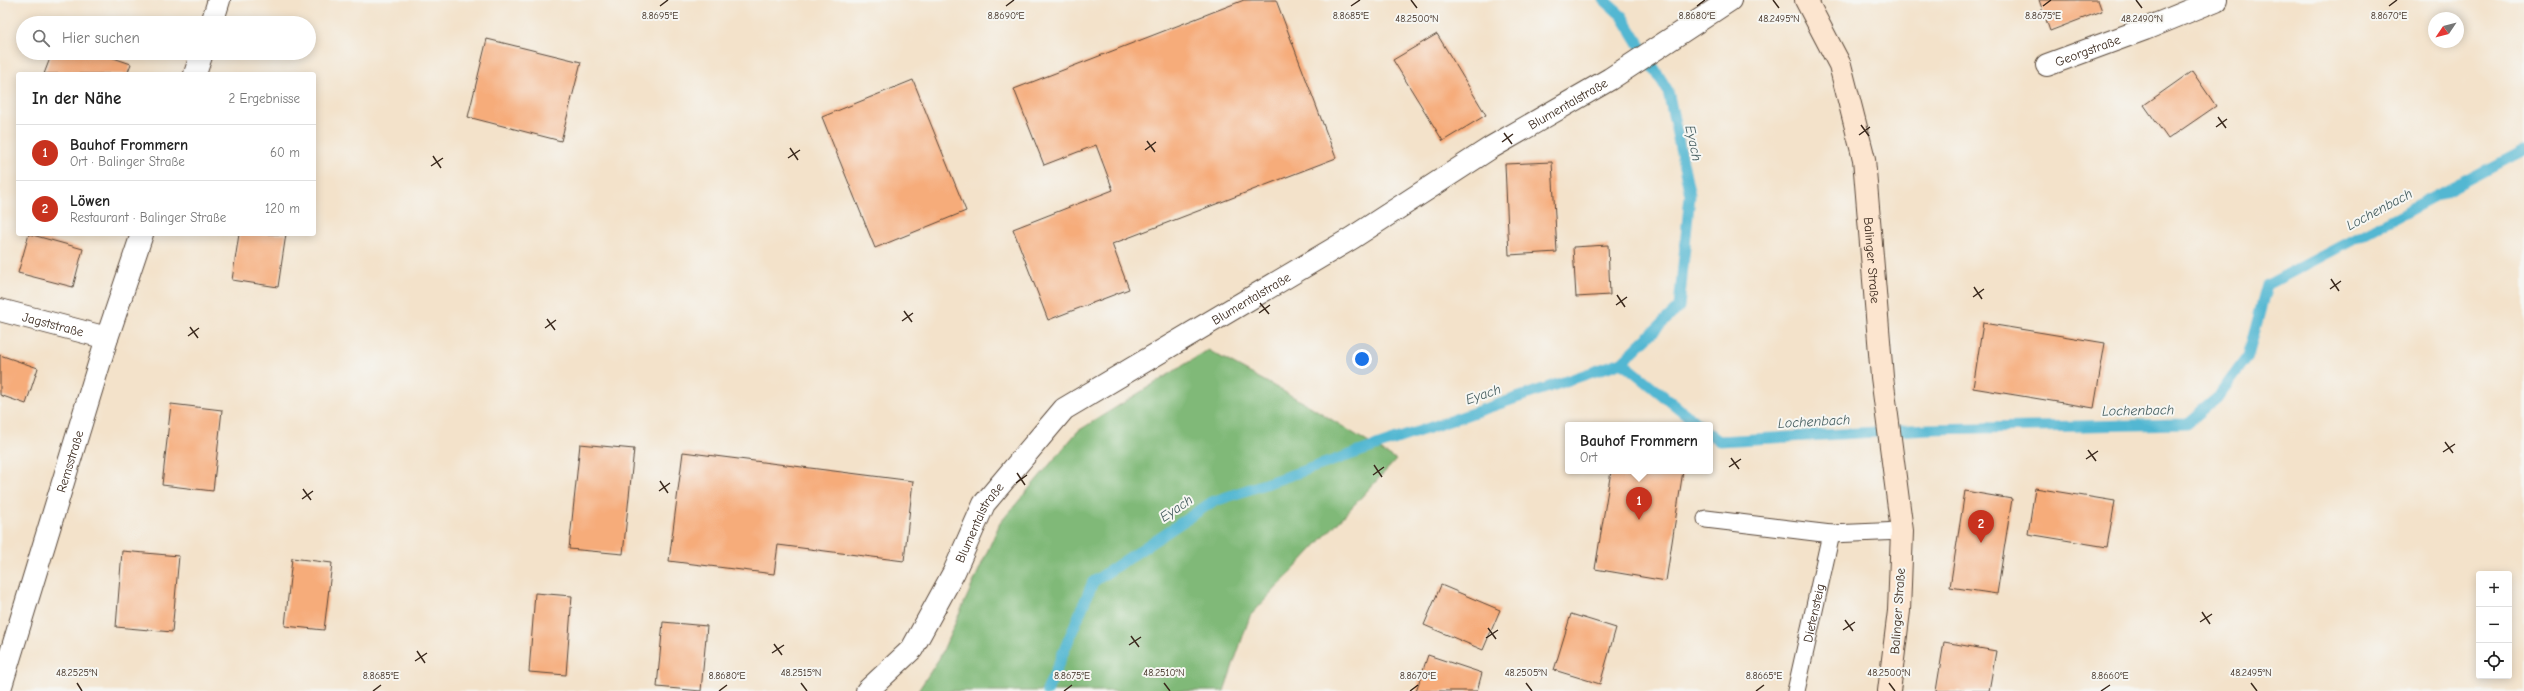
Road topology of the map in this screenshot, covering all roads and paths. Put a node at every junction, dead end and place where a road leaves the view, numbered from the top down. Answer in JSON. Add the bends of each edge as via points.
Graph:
{"nodes":[{"id":1,"x":219,"y":0,"type":"edge"},
{"id":2,"x":1730,"y":0,"type":"edge"},
{"id":3,"x":1806,"y":0,"type":"edge"},
{"id":4,"x":2216,"y":0,"type":"edge"},
{"id":5,"x":214,"y":16,"type":"edge"},
{"id":6,"x":200,"y":60,"type":"edge"},
{"id":7,"x":2047,"y":64,"type":"dead end"},
{"id":8,"x":196,"y":72,"type":"edge"},
{"id":9,"x":141,"y":236,"type":"edge"},
{"id":10,"x":0,"y":310,"type":"edge"},
{"id":11,"x":107,"y":338,"type":"junction"},
{"id":12,"x":1706,"y":519,"type":"dead end"},
{"id":13,"x":1902,"y":531,"type":"junction"},
{"id":14,"x":1831,"y":534,"type":"junction"},
{"id":15,"x":0,"y":689,"type":"edge"},
{"id":16,"x":867,"y":691,"type":"edge"},
{"id":17,"x":1796,"y":691,"type":"edge"},
{"id":18,"x":1889,"y":691,"type":"edge"}],
"edges":[{"from":1,"to":5,"type":"street"},
{"from":2,"to":16,"type":"street","name":"Blumentalstraße","via":[[1610,79],[1492,147],[1352,238],[1064,410],[984,504],[954,572],[912,649]]},
{"from":3,"to":13,"type":"main road","name":"Balinger Straße","via":[[1840,65],[1864,159],[1882,377]]},
{"from":4,"to":7,"type":"street","name":"Georgstraße"},
{"from":6,"to":8,"type":"street"},
{"from":9,"to":11,"type":"street","name":"Remsstraße"},
{"from":10,"to":11,"type":"street","name":"Jagststraße"},
{"from":11,"to":15,"type":"street","name":"Remsstraße"},
{"from":12,"to":14,"type":"lane"},
{"from":13,"to":14,"type":"lane"},
{"from":13,"to":18,"type":"main road","name":"Balinger Straße","via":[[1899,611]]},
{"from":14,"to":17,"type":"lane","name":"Dietensteig"}]}
